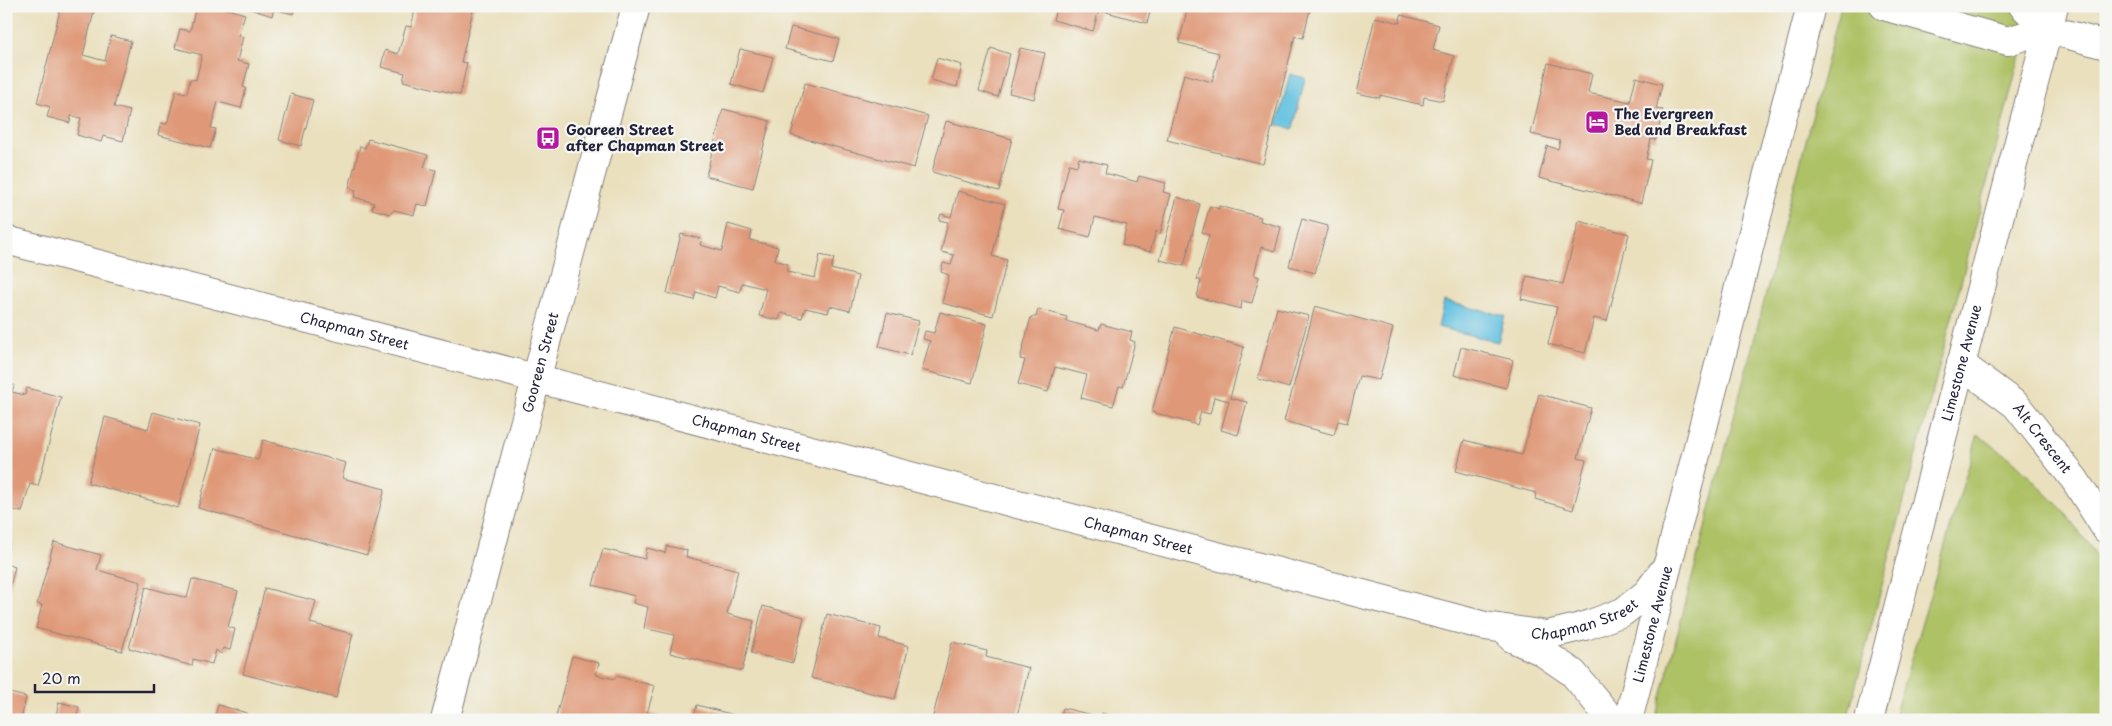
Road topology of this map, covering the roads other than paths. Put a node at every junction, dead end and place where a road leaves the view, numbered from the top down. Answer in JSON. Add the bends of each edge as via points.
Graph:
{"nodes":[{"id":1,"x":636,"y":6,"type":"edge"},
{"id":2,"x":1811,"y":6,"type":"edge"},
{"id":3,"x":1884,"y":6,"type":"edge"},
{"id":4,"x":2023,"y":6,"type":"edge"},
{"id":5,"x":2051,"y":18,"type":"edge"},
{"id":6,"x":2106,"y":45,"type":"edge"},
{"id":7,"x":6,"y":240,"type":"edge"},
{"id":8,"x":1961,"y":364,"type":"junction"},
{"id":9,"x":537,"y":378,"type":"junction"},
{"id":10,"x":2106,"y":528,"type":"edge"},
{"id":11,"x":1667,"y":566,"type":"junction"},
{"id":12,"x":1485,"y":626,"type":"junction"},
{"id":13,"x":445,"y":720,"type":"edge"},
{"id":14,"x":1609,"y":720,"type":"edge"},
{"id":15,"x":1628,"y":720,"type":"edge"},
{"id":16,"x":1869,"y":720,"type":"edge"}],
"edges":[{"from":1,"to":9,"type":"street","name":"Gooreen Street"},
{"from":2,"to":11,"type":"street","name":"Limestone Avenue"},
{"from":3,"to":5,"type":"street","via":[[2008,41]]},
{"from":4,"to":5,"type":"street"},
{"from":5,"to":6,"type":"street"},
{"from":5,"to":8,"type":"street","name":"Limestone Avenue"},
{"from":7,"to":9,"type":"street","name":"Chapman Street"},
{"from":8,"to":10,"type":"street","name":"Alt Crescent","via":[[2016,405],[2074,480]]},
{"from":8,"to":16,"type":"street","name":"Limestone Avenue"},
{"from":9,"to":12,"type":"street","name":"Chapman Street"},
{"from":9,"to":13,"type":"street","name":"Gooreen Street"},
{"from":11,"to":12,"type":"street","name":"Chapman Street","via":[[1647,593],[1623,612],[1586,626],[1546,635]]},
{"from":11,"to":15,"type":"street","name":"Limestone Avenue"},
{"from":12,"to":14,"type":"street","name":"Chapman Street","via":[[1541,651],[1573,673]]}]}
